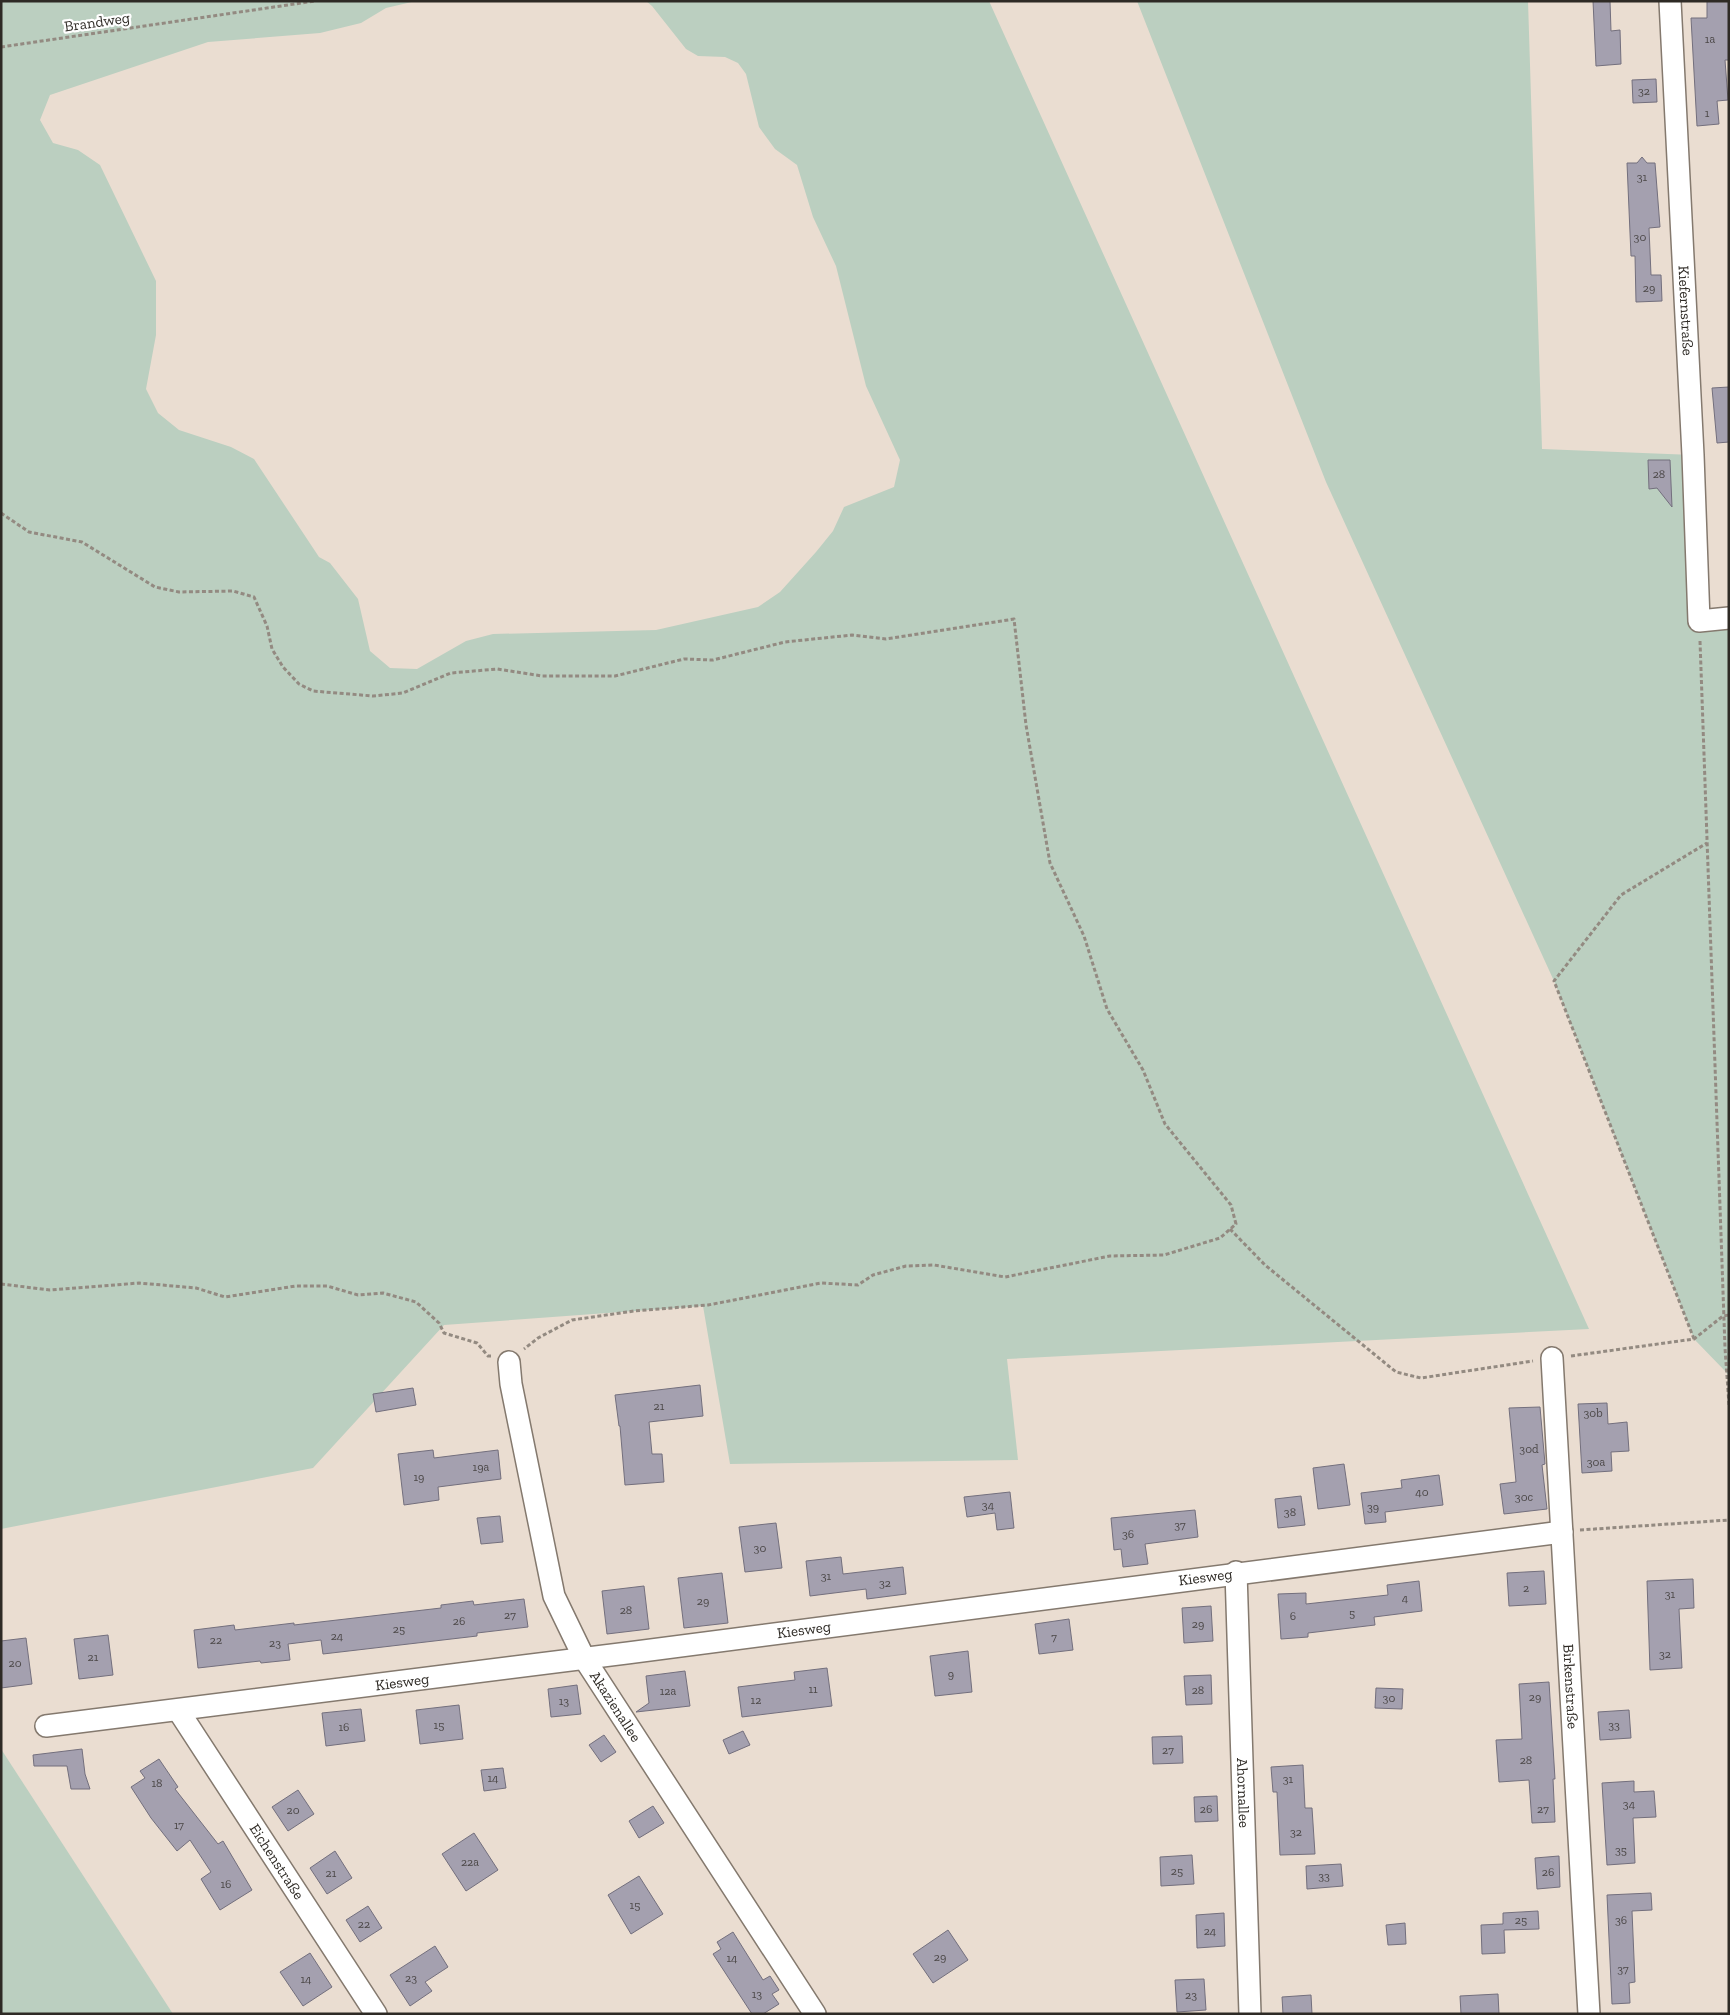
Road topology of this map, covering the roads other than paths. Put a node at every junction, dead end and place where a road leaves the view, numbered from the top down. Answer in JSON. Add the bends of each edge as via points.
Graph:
{"nodes":[{"id":1,"x":1670,"y":1,"type":"edge"},
{"id":2,"x":1729,"y":618,"type":"edge"},
{"id":3,"x":1552,"y":1358,"type":"road end"},
{"id":4,"x":508,"y":1362,"type":"road end"},
{"id":5,"x":1562,"y":1532,"type":"junction"},
{"id":6,"x":1236,"y":1572,"type":"junction"},
{"id":7,"x":584,"y":1658,"type":"junction"},
{"id":8,"x":178,"y":1710,"type":"junction"},
{"id":9,"x":46,"y":1726,"type":"dead end"},
{"id":10,"x":376,"y":2014,"type":"edge"},
{"id":11,"x":815,"y":2014,"type":"edge"},
{"id":12,"x":1250,"y":2014,"type":"edge"},
{"id":13,"x":1589,"y":2014,"type":"edge"}],
"edges":[{"from":1,"to":2,"type":"street","name":"Kiefernstraße","via":[[1699,621]]},
{"from":3,"to":5,"type":"street","name":"Birkenstraße"},
{"from":4,"to":7,"type":"street","name":"Akazienallee","via":[[554,1596]]},
{"from":5,"to":6,"type":"street","name":"Kiesweg"},
{"from":5,"to":13,"type":"street","name":"Birkenstraße"},
{"from":6,"to":7,"type":"street","name":"Kiesweg"},
{"from":6,"to":12,"type":"street","name":"Ahornallee"},
{"from":7,"to":8,"type":"street","name":"Kiesweg"},
{"from":7,"to":11,"type":"street","name":"Akazienallee"},
{"from":8,"to":9,"type":"street","name":"Kiesweg"},
{"from":8,"to":10,"type":"street","name":"Eichenstraße"}]}
